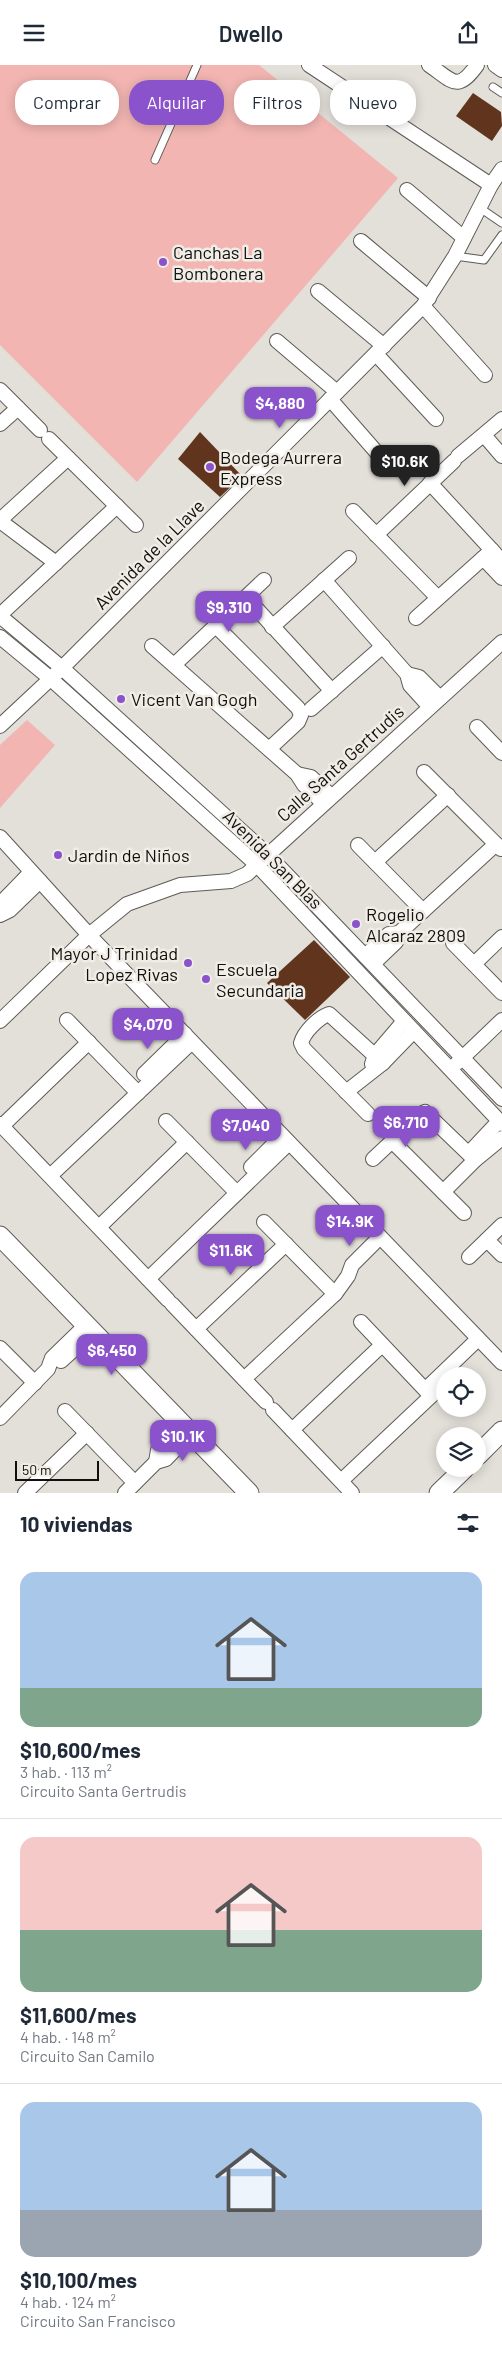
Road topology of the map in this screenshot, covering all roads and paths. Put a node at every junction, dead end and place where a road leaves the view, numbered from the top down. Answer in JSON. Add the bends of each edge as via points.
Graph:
{"nodes":[{"id":1,"x":197,"y":65,"type":"edge"},
{"id":2,"x":309,"y":65,"type":"edge"},
{"id":3,"x":429,"y":65,"type":"edge"},
{"id":4,"x":477,"y":65,"type":"edge"},
{"id":5,"x":496,"y":65,"type":"edge"},
{"id":6,"x":502,"y":70,"type":"edge"},
{"id":7,"x":493,"y":87,"type":"dead end"},
{"id":8,"x":502,"y":93,"type":"edge"},
{"id":9,"x":155,"y":160,"type":"dead end"},
{"id":10,"x":502,"y":169,"type":"edge"},
{"id":11,"x":491,"y":185,"type":"junction"},
{"id":12,"x":407,"y":190,"type":"dead end"},
{"id":13,"x":480,"y":208,"type":"junction"},
{"id":14,"x":502,"y":223,"type":"edge"},
{"id":15,"x":502,"y":235,"type":"edge"},
{"id":16,"x":464,"y":238,"type":"junction"},
{"id":17,"x":361,"y":241,"type":"dead end"},
{"id":18,"x":455,"y":256,"type":"junction"},
{"id":19,"x":318,"y":291,"type":"dead end"},
{"id":20,"x":426,"y":302,"type":"junction"},
{"id":21,"x":277,"y":341,"type":"dead end"},
{"id":22,"x":380,"y":350,"type":"junction"},
{"id":23,"x":485,"y":375,"type":"dead end"},
{"id":24,"x":0,"y":390,"type":"edge"},
{"id":25,"x":334,"y":396,"type":"junction"},
{"id":26,"x":18,"y":408,"type":"junction"},
{"id":27,"x":436,"y":419,"type":"dead end"},
{"id":28,"x":502,"y":419,"type":"edge"},
{"id":29,"x":0,"y":424,"type":"edge"},
{"id":30,"x":484,"y":435,"type":"junction"},
{"id":31,"x":502,"y":457,"type":"edge"},
{"id":32,"x":68,"y":458,"type":"junction"},
{"id":33,"x":386,"y":463,"type":"dead end"},
{"id":34,"x":430,"y":483,"type":"junction"},
{"id":35,"x":117,"y":507,"type":"junction"},
{"id":36,"x":352,"y":511,"type":"dead end"},
{"id":37,"x":0,"y":521,"type":"edge"},
{"id":38,"x":136,"y":525,"type":"dead end"},
{"id":39,"x":376,"y":535,"type":"junction"},
{"id":40,"x":487,"y":554,"type":"junction"},
{"id":41,"x":349,"y":558,"type":"dead end"},
{"id":42,"x":502,"y":561,"type":"edge"},
{"id":43,"x":56,"y":563,"type":"junction"},
{"id":44,"x":502,"y":578,"type":"edge"},
{"id":45,"x":264,"y":580,"type":"dead end"},
{"id":46,"x":324,"y":580,"type":"junction"},
{"id":47,"x":438,"y":598,"type":"junction"},
{"id":48,"x":254,"y":606,"type":"dead end"},
{"id":49,"x":0,"y":615,"type":"edge"},
{"id":50,"x":416,"y":618,"type":"dead end"},
{"id":51,"x":216,"y":626,"type":"junction"},
{"id":52,"x":272,"y":627,"type":"junction"},
{"id":53,"x":0,"y":637,"type":"edge"},
{"id":54,"x":502,"y":642,"type":"edge"},
{"id":55,"x":152,"y":646,"type":"dead end"},
{"id":56,"x":382,"y":646,"type":"junction"},
{"id":57,"x":174,"y":665,"type":"junction"},
{"id":58,"x":62,"y":668,"type":"junction"},
{"id":59,"x":51,"y":679,"type":"junction"},
{"id":60,"x":332,"y":691,"type":"junction"},
{"id":61,"x":435,"y":703,"type":"junction"},
{"id":62,"x":311,"y":709,"type":"dead end"},
{"id":63,"x":0,"y":726,"type":"edge"},
{"id":64,"x":477,"y":727,"type":"dead end"},
{"id":65,"x":501,"y":748,"type":"edge"},
{"id":66,"x":269,"y":749,"type":"junction"},
{"id":67,"x":424,"y":772,"type":"dead end"},
{"id":68,"x":448,"y":795,"type":"junction"},
{"id":69,"x":327,"y":800,"type":"junction"},
{"id":70,"x":0,"y":837,"type":"edge"},
{"id":71,"x":358,"y":845,"type":"dead end"},
{"id":72,"x":499,"y":847,"type":"edge"},
{"id":73,"x":267,"y":854,"type":"junction"},
{"id":74,"x":375,"y":862,"type":"junction"},
{"id":75,"x":256,"y":864,"type":"junction"},
{"id":76,"x":36,"y":876,"type":"junction"},
{"id":77,"x":422,"y":911,"type":"junction"},
{"id":78,"x":1,"y":915,"type":"edge"},
{"id":79,"x":89,"y":935,"type":"junction"},
{"id":80,"x":502,"y":937,"type":"edge"},
{"id":81,"x":453,"y":943,"type":"dead end"},
{"id":82,"x":369,"y":960,"type":"junction"},
{"id":83,"x":474,"y":964,"type":"junction"},
{"id":84,"x":502,"y":993,"type":"edge"},
{"id":85,"x":67,"y":1020,"type":"dead end"},
{"id":86,"x":502,"y":1020,"type":"edge"},
{"id":87,"x":0,"y":1021,"type":"edge"},
{"id":88,"x":404,"y":1021,"type":"junction"},
{"id":89,"x":414,"y":1031,"type":"junction"},
{"id":90,"x":502,"y":1033,"type":"edge"},
{"id":91,"x":188,"y":1038,"type":"junction"},
{"id":92,"x":88,"y":1042,"type":"junction"},
{"id":93,"x":379,"y":1059,"type":"junction"},
{"id":94,"x":466,"y":1061,"type":"junction"},
{"id":95,"x":454,"y":1073,"type":"junction"},
{"id":96,"x":135,"y":1089,"type":"junction"},
{"id":97,"x":346,"y":1092,"type":"junction"},
{"id":98,"x":502,"y":1099,"type":"edge"},
{"id":99,"x":368,"y":1114,"type":"dead end"},
{"id":100,"x":166,"y":1121,"type":"dead end"},
{"id":101,"x":501,"y":1123,"type":"edge"},
{"id":102,"x":1,"y":1125,"type":"edge"},
{"id":103,"x":502,"y":1137,"type":"edge"},
{"id":104,"x":286,"y":1139,"type":"junction"},
{"id":105,"x":392,"y":1141,"type":"junction"},
{"id":106,"x":187,"y":1142,"type":"junction"},
{"id":107,"x":472,"y":1157,"type":"junction"},
{"id":108,"x":373,"y":1159,"type":"dead end"},
{"id":109,"x":50,"y":1176,"type":"junction"},
{"id":110,"x":233,"y":1190,"type":"junction"},
{"id":111,"x":443,"y":1191,"type":"junction"},
{"id":112,"x":464,"y":1213,"type":"dead end"},
{"id":113,"x":264,"y":1221,"type":"dead end"},
{"id":114,"x":502,"y":1225,"type":"edge"},
{"id":115,"x":99,"y":1227,"type":"junction"},
{"id":116,"x":0,"y":1236,"type":"edge"},
{"id":117,"x":487,"y":1240,"type":"junction"},
{"id":118,"x":384,"y":1241,"type":"junction"},
{"id":119,"x":286,"y":1243,"type":"junction"},
{"id":120,"x":502,"y":1255,"type":"edge"},
{"id":121,"x":469,"y":1257,"type":"dead end"},
{"id":122,"x":148,"y":1279,"type":"junction"},
{"id":123,"x":335,"y":1293,"type":"junction"},
{"id":124,"x":361,"y":1322,"type":"dead end"},
{"id":125,"x":89,"y":1328,"type":"junction"},
{"id":126,"x":196,"y":1329,"type":"junction"},
{"id":127,"x":481,"y":1342,"type":"junction"},
{"id":128,"x":382,"y":1345,"type":"junction"},
{"id":129,"x":0,"y":1348,"type":"edge"},
{"id":130,"x":502,"y":1363,"type":"edge"},
{"id":131,"x":460,"y":1367,"type":"edge"},
{"id":132,"x":244,"y":1379,"type":"junction"},
{"id":133,"x":35,"y":1383,"type":"junction"},
{"id":134,"x":436,"y":1388,"type":"edge"},
{"id":135,"x":428,"y":1393,"type":"junction"},
{"id":136,"x":65,"y":1411,"type":"dead end"},
{"id":137,"x":0,"y":1418,"type":"edge"},
{"id":138,"x":187,"y":1429,"type":"junction"},
{"id":139,"x":292,"y":1430,"type":"junction"},
{"id":140,"x":502,"y":1431,"type":"edge"},
{"id":141,"x":87,"y":1433,"type":"junction"},
{"id":142,"x":486,"y":1447,"type":"edge"},
{"id":143,"x":456,"y":1477,"type":"edge"},
{"id":144,"x":341,"y":1481,"type":"junction"},
{"id":145,"x":135,"y":1483,"type":"junction"},
{"id":146,"x":25,"y":1493,"type":"edge"},
{"id":147,"x":125,"y":1493,"type":"edge"},
{"id":148,"x":249,"y":1493,"type":"edge"},
{"id":149,"x":352,"y":1493,"type":"edge"},
{"id":150,"x":440,"y":1493,"type":"edge"}],
"edges":[{"from":1,"to":9,"type":"lane"},
{"from":2,"to":11,"type":"street"},
{"from":3,"to":4,"type":"street","via":[[461,83]]},
{"from":5,"to":6,"type":"street"},
{"from":7,"to":8,"type":"lane"},
{"from":10,"to":11,"type":"street","name":"Avenida de la Llave"},
{"from":11,"to":13,"type":"street","name":"Avenida de la Llave"},
{"from":12,"to":16,"type":"street"},
{"from":13,"to":14,"type":"lane"},
{"from":13,"to":16,"type":"street","name":"Avenida de la Llave"},
{"from":15,"to":18,"type":"lane","via":[[484,261]]},
{"from":16,"to":18,"type":"street","name":"Avenida de la Llave"},
{"from":17,"to":20,"type":"street"},
{"from":18,"to":20,"type":"street","name":"Avenida de la Llave"},
{"from":19,"to":22,"type":"street"},
{"from":20,"to":22,"type":"street","name":"Avenida de la Llave"},
{"from":20,"to":23,"type":"street"},
{"from":21,"to":25,"type":"street"},
{"from":22,"to":25,"type":"street","name":"Avenida de la Llave"},
{"from":22,"to":27,"type":"street"},
{"from":24,"to":26,"type":"street"},
{"from":25,"to":33,"type":"street"},
{"from":25,"to":58,"type":"street","name":"Avenida de la Llave"},
{"from":26,"to":29,"type":"street"},
{"from":26,"to":32,"type":"street"},
{"from":28,"to":30,"type":"street"},
{"from":30,"to":31,"type":"street"},
{"from":30,"to":34,"type":"street"},
{"from":32,"to":35,"type":"street"},
{"from":32,"to":37,"type":"street"},
{"from":34,"to":39,"type":"street"},
{"from":34,"to":40,"type":"street"},
{"from":35,"to":38,"type":"street"},
{"from":35,"to":43,"type":"street"},
{"from":36,"to":39,"type":"street"},
{"from":37,"to":43,"type":"street"},
{"from":39,"to":47,"type":"street"},
{"from":40,"to":42,"type":"street"},
{"from":40,"to":44,"type":"street"},
{"from":40,"to":47,"type":"street"},
{"from":41,"to":46,"type":"street"},
{"from":43,"to":49,"type":"street"},
{"from":45,"to":51,"type":"street"},
{"from":46,"to":52,"type":"street"},
{"from":46,"to":56,"type":"street"},
{"from":47,"to":50,"type":"street"},
{"from":48,"to":52,"type":"street"},
{"from":49,"to":58,"type":"street","name":"Avenida San Blas"},
{"from":51,"to":57,"type":"street"},
{"from":51,"to":66,"type":"street","via":[[298,707],[301,715],[298,722]]},
{"from":52,"to":60,"type":"street"},
{"from":53,"to":59,"type":"street","name":"Avenida San Blas"},
{"from":54,"to":61,"type":"street","name":"Calle Santa Gertrudis"},
{"from":55,"to":57,"type":"street"},
{"from":56,"to":60,"type":"street"},
{"from":56,"to":61,"type":"street","via":[[407,674],[419,677]]},
{"from":57,"to":66,"type":"street"},
{"from":58,"to":59,"type":"street","name":"Avenida de la Llave"},
{"from":58,"to":73,"type":"street","name":"Avenida San Blas"},
{"from":59,"to":63,"type":"street","name":"Avenida de la Llave"},
{"from":59,"to":75,"type":"street","name":"Avenida San Blas"},
{"from":60,"to":62,"type":"street"},
{"from":61,"to":69,"type":"street","name":"Calle Santa Gertrudis"},
{"from":64,"to":65,"type":"street"},
{"from":66,"to":69,"type":"street","via":[[298,774],[311,777]]},
{"from":67,"to":68,"type":"street"},
{"from":68,"to":72,"type":"street"},
{"from":68,"to":74,"type":"street"},
{"from":69,"to":73,"type":"street","name":"Calle Santa Gertrudis"},
{"from":70,"to":76,"type":"street"},
{"from":71,"to":74,"type":"street"},
{"from":72,"to":77,"type":"street"},
{"from":73,"to":75,"type":"street","name":"Calle Santa Gertrudis"},
{"from":73,"to":82,"type":"street","name":"Avenida San Blas"},
{"from":74,"to":77,"type":"street"},
{"from":75,"to":79,"type":"street","name":"Calle Santa Gertrudis","via":[[247,874],[231,881],[180,885],[127,904]]},
{"from":75,"to":88,"type":"street","name":"Avenida San Blas"},
{"from":76,"to":78,"type":"street","via":[[2,902]]},
{"from":76,"to":79,"type":"street"},
{"from":77,"to":82,"type":"street","via":[[399,933],[396,942]]},
{"from":79,"to":87,"type":"street","name":"Calle Santa Gertrudis"},
{"from":79,"to":91,"type":"street"},
{"from":80,"to":83,"type":"street"},
{"from":81,"to":83,"type":"street"},
{"from":82,"to":94,"type":"street","name":"Avenida San Blas"},
{"from":83,"to":84,"type":"street"},
{"from":85,"to":92,"type":"street"},
{"from":86,"to":94,"type":"street"},
{"from":88,"to":89,"type":"street","name":"Avenida San Blas"},
{"from":88,"to":93,"type":"street"},
{"from":89,"to":93,"type":"street"},
{"from":89,"to":95,"type":"street","name":"Avenida San Blas"},
{"from":90,"to":94,"type":"street"},
{"from":91,"to":96,"type":"street"},
{"from":91,"to":104,"type":"street"},
{"from":92,"to":96,"type":"street"},
{"from":92,"to":102,"type":"street"},
{"from":93,"to":97,"type":"street"},
{"from":93,"to":97,"type":"street","via":[[329,1014],[302,1037],[304,1049]]},
{"from":94,"to":95,"type":"street"},
{"from":94,"to":98,"type":"street","name":"Avenida San Blas"},
{"from":95,"to":101,"type":"street","name":"Avenida San Blas"},
{"from":96,"to":109,"type":"street"},
{"from":97,"to":99,"type":"street"},
{"from":100,"to":106,"type":"street"},
{"from":101,"to":107,"type":"street"},
{"from":102,"to":109,"type":"street"},
{"from":103,"to":107,"type":"street"},
{"from":104,"to":110,"type":"street"},
{"from":104,"to":118,"type":"street"},
{"from":105,"to":107,"type":"street","via":[[425,1112]]},
{"from":105,"to":108,"type":"street"},
{"from":105,"to":111,"type":"street"},
{"from":106,"to":110,"type":"street"},
{"from":106,"to":115,"type":"street"},
{"from":107,"to":111,"type":"street"},
{"from":109,"to":115,"type":"street"},
{"from":110,"to":122,"type":"street"},
{"from":111,"to":112,"type":"street"},
{"from":113,"to":119,"type":"street"},
{"from":114,"to":117,"type":"street"},
{"from":115,"to":122,"type":"street"},
{"from":116,"to":125,"type":"street"},
{"from":117,"to":120,"type":"street"},
{"from":117,"to":121,"type":"street"},
{"from":118,"to":123,"type":"street","via":[[352,1265]]},
{"from":118,"to":127,"type":"street"},
{"from":119,"to":123,"type":"street"},
{"from":119,"to":126,"type":"street"},
{"from":122,"to":126,"type":"street"},
{"from":123,"to":132,"type":"street"},
{"from":124,"to":128,"type":"street"},
{"from":125,"to":133,"type":"street","via":[[52,1358],[48,1369]]},
{"from":125,"to":138,"type":"street"},
{"from":126,"to":132,"type":"street"},
{"from":127,"to":130,"type":"street"},
{"from":127,"to":131,"type":"street"},
{"from":127,"to":135,"type":"street"},
{"from":128,"to":135,"type":"street"},
{"from":128,"to":139,"type":"street"},
{"from":129,"to":133,"type":"street"},
{"from":132,"to":139,"type":"street"},
{"from":133,"to":137,"type":"street"},
{"from":134,"to":135,"type":"street"},
{"from":135,"to":144,"type":"street"},
{"from":136,"to":141,"type":"street"},
{"from":138,"to":145,"type":"street","via":[[158,1450],[156,1462]]},
{"from":138,"to":148,"type":"street"},
{"from":139,"to":144,"type":"street"},
{"from":140,"to":142,"type":"street"},
{"from":141,"to":145,"type":"street"},
{"from":141,"to":146,"type":"street"},
{"from":143,"to":150,"type":"street"},
{"from":144,"to":149,"type":"street"},
{"from":145,"to":147,"type":"street"}]}
